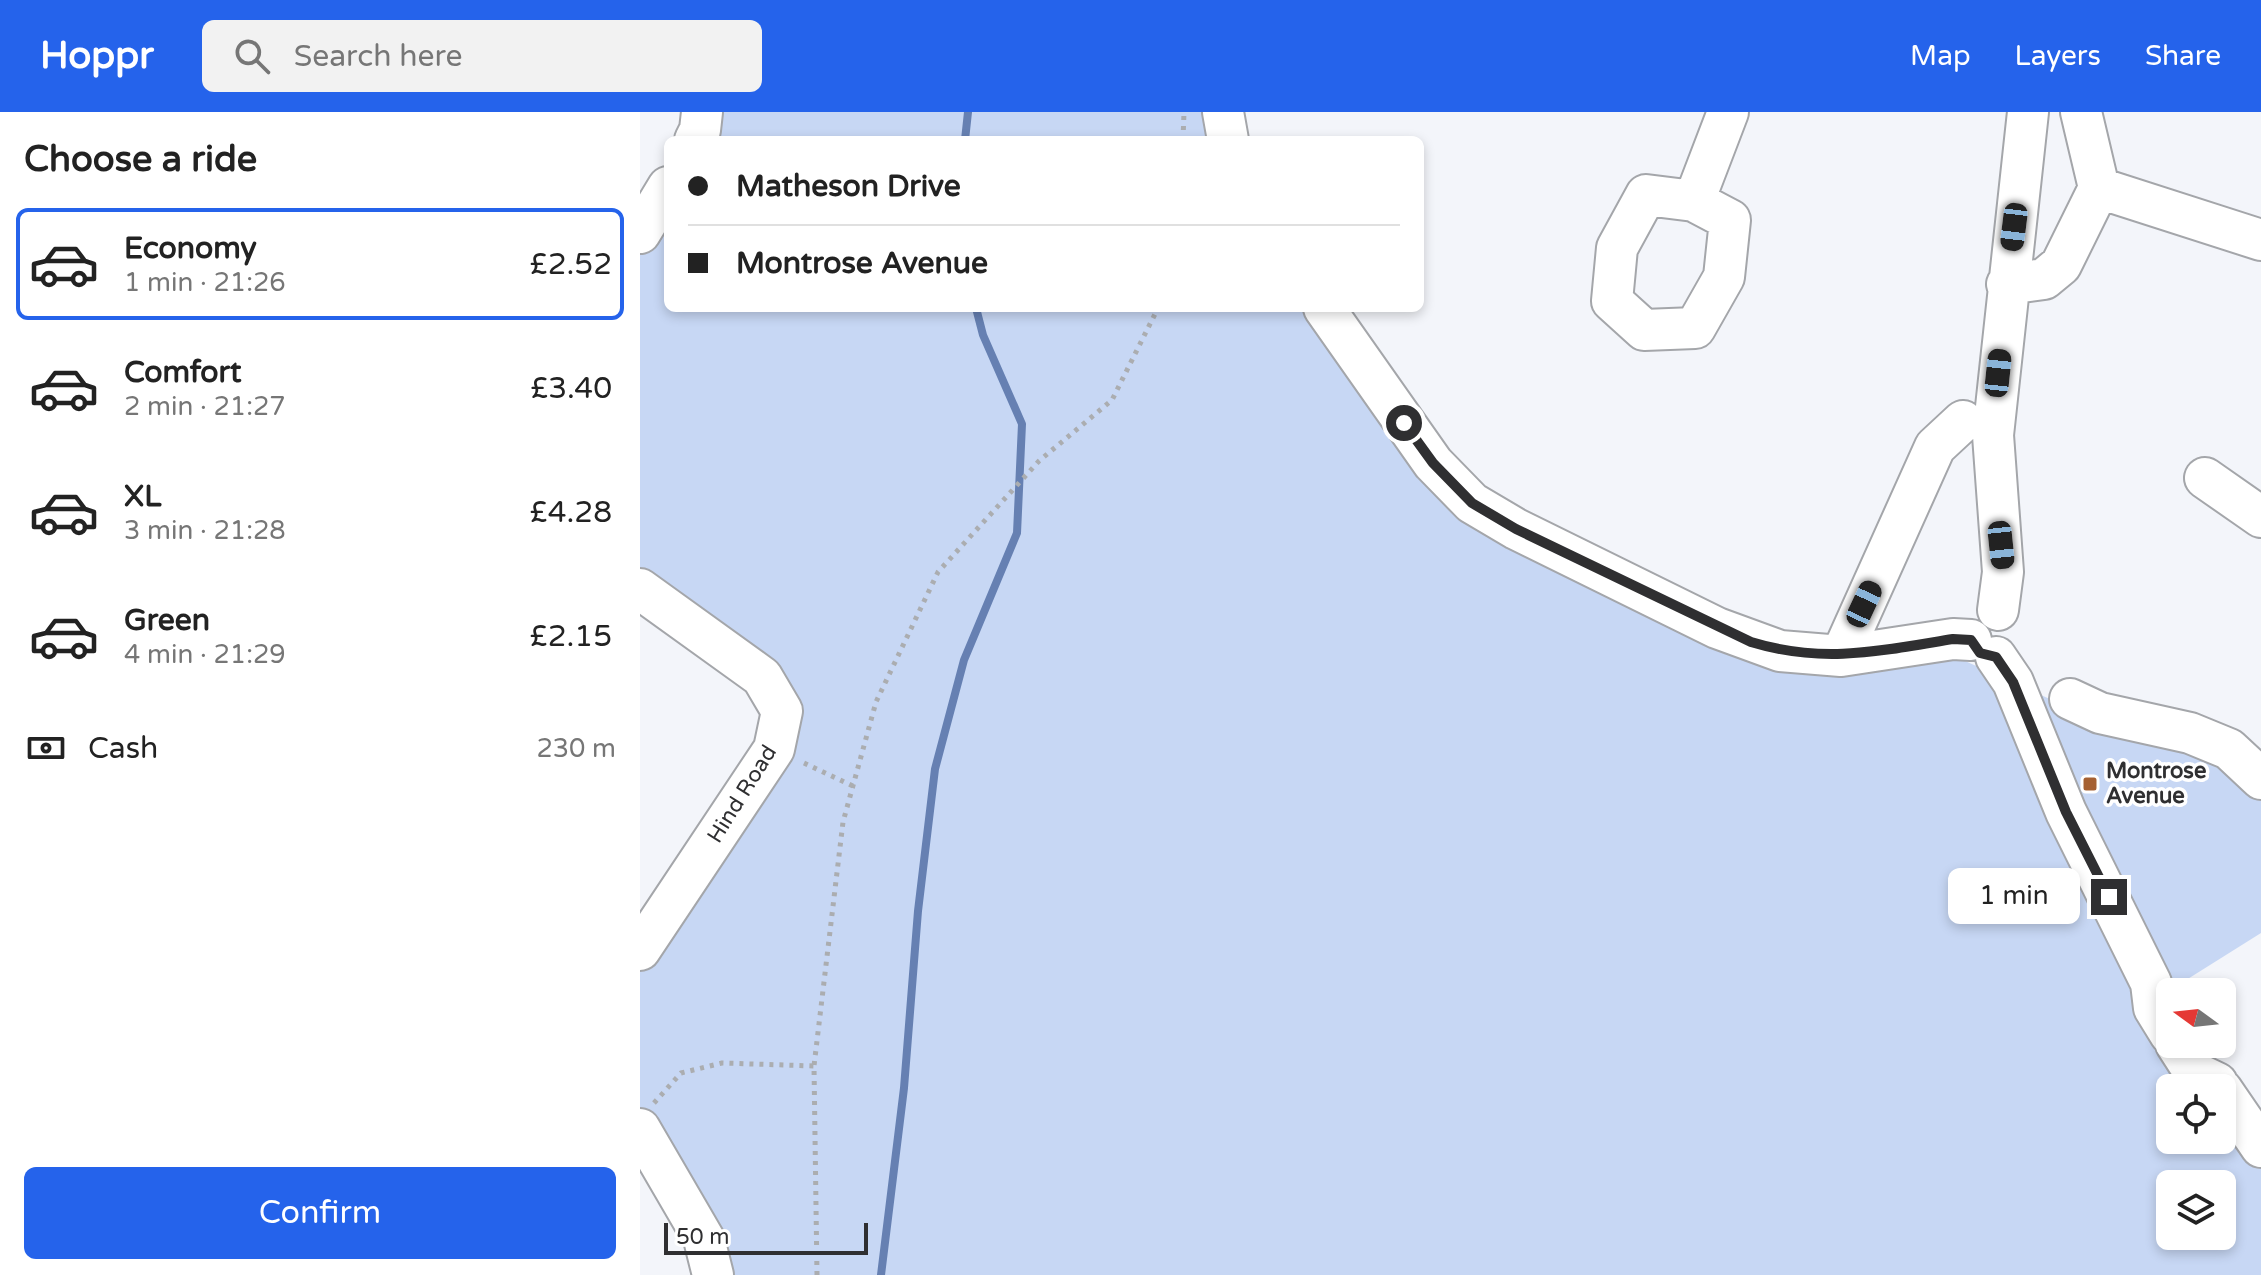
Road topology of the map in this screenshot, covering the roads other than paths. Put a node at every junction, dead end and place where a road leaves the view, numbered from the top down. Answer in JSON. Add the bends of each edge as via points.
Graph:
{"nodes":[{"id":1,"x":702,"y":112,"type":"edge"},
{"id":2,"x":1223,"y":112,"type":"edge"},
{"id":3,"x":1728,"y":112,"type":"edge"},
{"id":4,"x":2028,"y":112,"type":"edge"},
{"id":5,"x":2081,"y":112,"type":"edge"},
{"id":6,"x":697,"y":136,"type":"edge"},
{"id":7,"x":1227,"y":136,"type":"edge"},
{"id":8,"x":2099,"y":188,"type":"junction"},
{"id":9,"x":1694,"y":201,"type":"dead end"},
{"id":10,"x":2261,"y":240,"type":"edge"},
{"id":11,"x":2007,"y":284,"type":"junction"},
{"id":12,"x":1327,"y":312,"type":"edge"},
{"id":13,"x":1963,"y":421,"type":"dead end"},
{"id":14,"x":2205,"y":478,"type":"dead end"},
{"id":15,"x":2261,"y":517,"type":"edge"},
{"id":16,"x":640,"y":589,"type":"edge"},
{"id":17,"x":1841,"y":656,"type":"junction"},
{"id":18,"x":2018,"y":673,"type":"junction"},
{"id":19,"x":2261,"y":779,"type":"edge"},
{"id":20,"x":640,"y":950,"type":"edge"},
{"id":21,"x":2156,"y":979,"type":"edge"},
{"id":22,"x":2185,"y":1058,"type":"edge"},
{"id":23,"x":2197,"y":1074,"type":"edge"},
{"id":24,"x":2236,"y":1110,"type":"edge"},
{"id":25,"x":646,"y":1136,"type":"edge"},
{"id":26,"x":2261,"y":1147,"type":"edge"},
{"id":27,"x":713,"y":1275,"type":"edge"}],
"edges":[{"from":1,"to":6,"type":"street"},
{"from":2,"to":7,"type":"street"},
{"from":3,"to":9,"type":"street"},
{"from":4,"to":11,"type":"street"},
{"from":5,"to":8,"type":"street"},
{"from":8,"to":10,"type":"street"},
{"from":8,"to":11,"type":"street","via":[[2061,265],[2044,279]]},
{"from":11,"to":18,"type":"street","via":[[1993,435],[2003,572],[1998,610],[1983,612],[1972,624]]},
{"from":12,"to":17,"type":"street","via":[[1433,463],[1472,503],[1717,628],[1780,651]]},
{"from":13,"to":17,"type":"street","via":[[1935,447]]},
{"from":14,"to":15,"type":"street"},
{"from":16,"to":20,"type":"street","name":"Hind Road","via":[[762,677],[782,711],[774,749]]},
{"from":17,"to":18,"type":"street","via":[[1953,639]]},
{"from":18,"to":19,"type":"street","via":[[2100,713],[2190,733],[2229,749]]},
{"from":18,"to":21,"type":"street","via":[[2066,812]]},
{"from":22,"to":23,"type":"street"},
{"from":24,"to":26,"type":"street"},
{"from":25,"to":27,"type":"street","via":[[704,1239]]}]}
